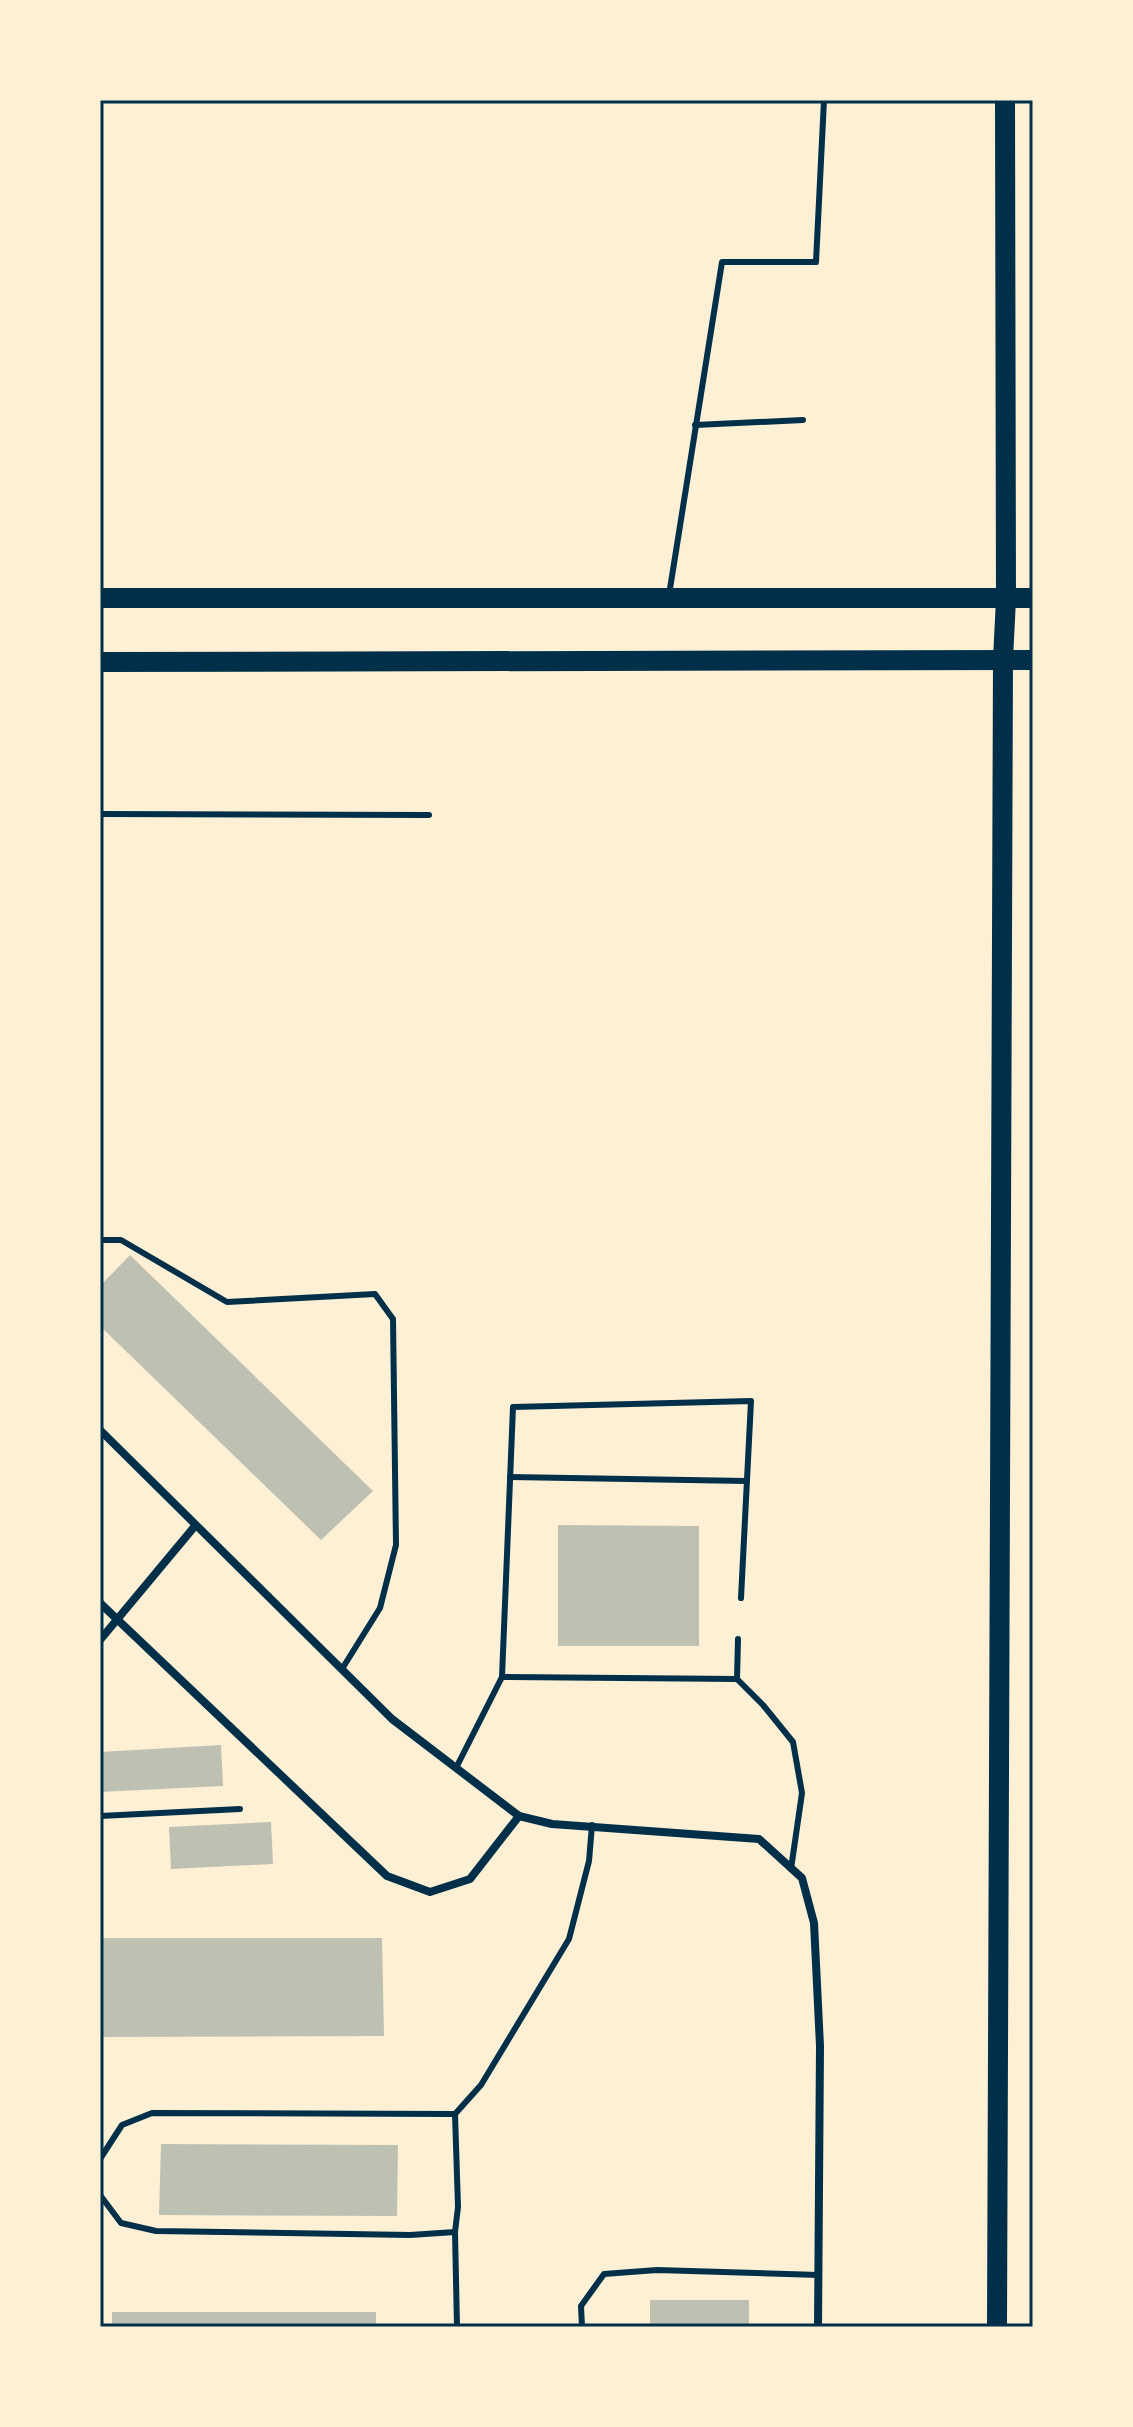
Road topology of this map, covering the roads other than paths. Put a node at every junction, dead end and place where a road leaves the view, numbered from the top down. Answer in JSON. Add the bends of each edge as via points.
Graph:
{"nodes":[{"id":1,"x":824,"y":100,"type":"edge"},
{"id":2,"x":1005,"y":100,"type":"edge"},
{"id":3,"x":803,"y":420,"type":"dead end"},
{"id":4,"x":695,"y":425,"type":"junction"},
{"id":5,"x":100,"y":598,"type":"edge"},
{"id":6,"x":1033,"y":598,"type":"edge"},
{"id":7,"x":669,"y":599,"type":"junction"},
{"id":8,"x":1006,"y":599,"type":"junction"},
{"id":9,"x":1003,"y":659,"type":"junction"},
{"id":10,"x":1033,"y":660,"type":"edge"},
{"id":11,"x":100,"y":662,"type":"edge"},
{"id":12,"x":100,"y":814,"type":"edge"},
{"id":13,"x":429,"y":815,"type":"dead end"},
{"id":14,"x":100,"y":1240,"type":"edge"},
{"id":15,"x":100,"y":1430,"type":"edge"},
{"id":16,"x":510,"y":1477,"type":"junction"},
{"id":17,"x":747,"y":1481,"type":"junction"},
{"id":18,"x":195,"y":1526,"type":"junction"},
{"id":19,"x":741,"y":1598,"type":"dead end"},
{"id":20,"x":100,"y":1603,"type":"edge"},
{"id":21,"x":116,"y":1620,"type":"junction"},
{"id":22,"x":738,"y":1639,"type":"dead end"},
{"id":23,"x":100,"y":1640,"type":"edge"},
{"id":24,"x":342,"y":1669,"type":"junction"},
{"id":25,"x":502,"y":1677,"type":"junction"},
{"id":26,"x":737,"y":1679,"type":"junction"},
{"id":27,"x":456,"y":1768,"type":"junction"},
{"id":28,"x":240,"y":1809,"type":"dead end"},
{"id":29,"x":100,"y":1816,"type":"edge"},
{"id":30,"x":519,"y":1816,"type":"junction"},
{"id":31,"x":592,"y":1825,"type":"junction"},
{"id":32,"x":791,"y":1869,"type":"junction"},
{"id":33,"x":455,"y":2114,"type":"junction"},
{"id":34,"x":100,"y":2159,"type":"edge"},
{"id":35,"x":100,"y":2195,"type":"edge"},
{"id":36,"x":455,"y":2232,"type":"junction"},
{"id":37,"x":819,"y":2275,"type":"junction"},
{"id":38,"x":457,"y":2327,"type":"edge"},
{"id":39,"x":582,"y":2327,"type":"edge"},
{"id":40,"x":818,"y":2327,"type":"edge"},
{"id":41,"x":997,"y":2327,"type":"edge"}],
"edges":[{"from":1,"to":4,"type":"lane","via":[[816,262],[722,262]]},
{"from":2,"to":8,"type":"main road"},
{"from":3,"to":4,"type":"lane"},
{"from":4,"to":7,"type":"lane"},
{"from":5,"to":7,"type":"main road"},
{"from":6,"to":8,"type":"main road"},
{"from":7,"to":8,"type":"main road"},
{"from":8,"to":9,"type":"main road"},
{"from":9,"to":10,"type":"main road"},
{"from":9,"to":11,"type":"main road"},
{"from":9,"to":41,"type":"main road"},
{"from":12,"to":13,"type":"lane"},
{"from":14,"to":24,"type":"lane","via":[[121,1240],[227,1302],[375,1294],[393,1319],[396,1545],[380,1608]]},
{"from":15,"to":18,"type":"street"},
{"from":16,"to":17,"type":"lane"},
{"from":16,"to":17,"type":"lane","via":[[513,1407],[751,1401]]},
{"from":16,"to":25,"type":"lane"},
{"from":17,"to":19,"type":"lane"},
{"from":18,"to":21,"type":"street"},
{"from":18,"to":24,"type":"street"},
{"from":20,"to":21,"type":"street"},
{"from":21,"to":23,"type":"street"},
{"from":21,"to":30,"type":"street","via":[[387,1876],[430,1892],[470,1879]]},
{"from":22,"to":26,"type":"lane"},
{"from":24,"to":27,"type":"street","via":[[392,1719]]},
{"from":25,"to":26,"type":"lane"},
{"from":25,"to":27,"type":"lane"},
{"from":26,"to":32,"type":"lane","via":[[793,1742],[802,1793]]},
{"from":27,"to":30,"type":"street"},
{"from":28,"to":29,"type":"lane"},
{"from":30,"to":31,"type":"street"},
{"from":31,"to":32,"type":"street","via":[[759,1839]]},
{"from":31,"to":33,"type":"lane","via":[[589,1861],[569,1939],[481,2085]]},
{"from":32,"to":37,"type":"street","via":[[802,1878],[814,1923],[820,2046]]},
{"from":33,"to":34,"type":"lane","via":[[152,2113],[122,2125]]},
{"from":33,"to":36,"type":"lane"},
{"from":35,"to":36,"type":"lane","via":[[121,2223],[156,2231]]},
{"from":36,"to":38,"type":"lane"},
{"from":37,"to":39,"type":"lane","via":[[657,2270],[604,2274],[581,2306]]},
{"from":37,"to":40,"type":"street"}]}
